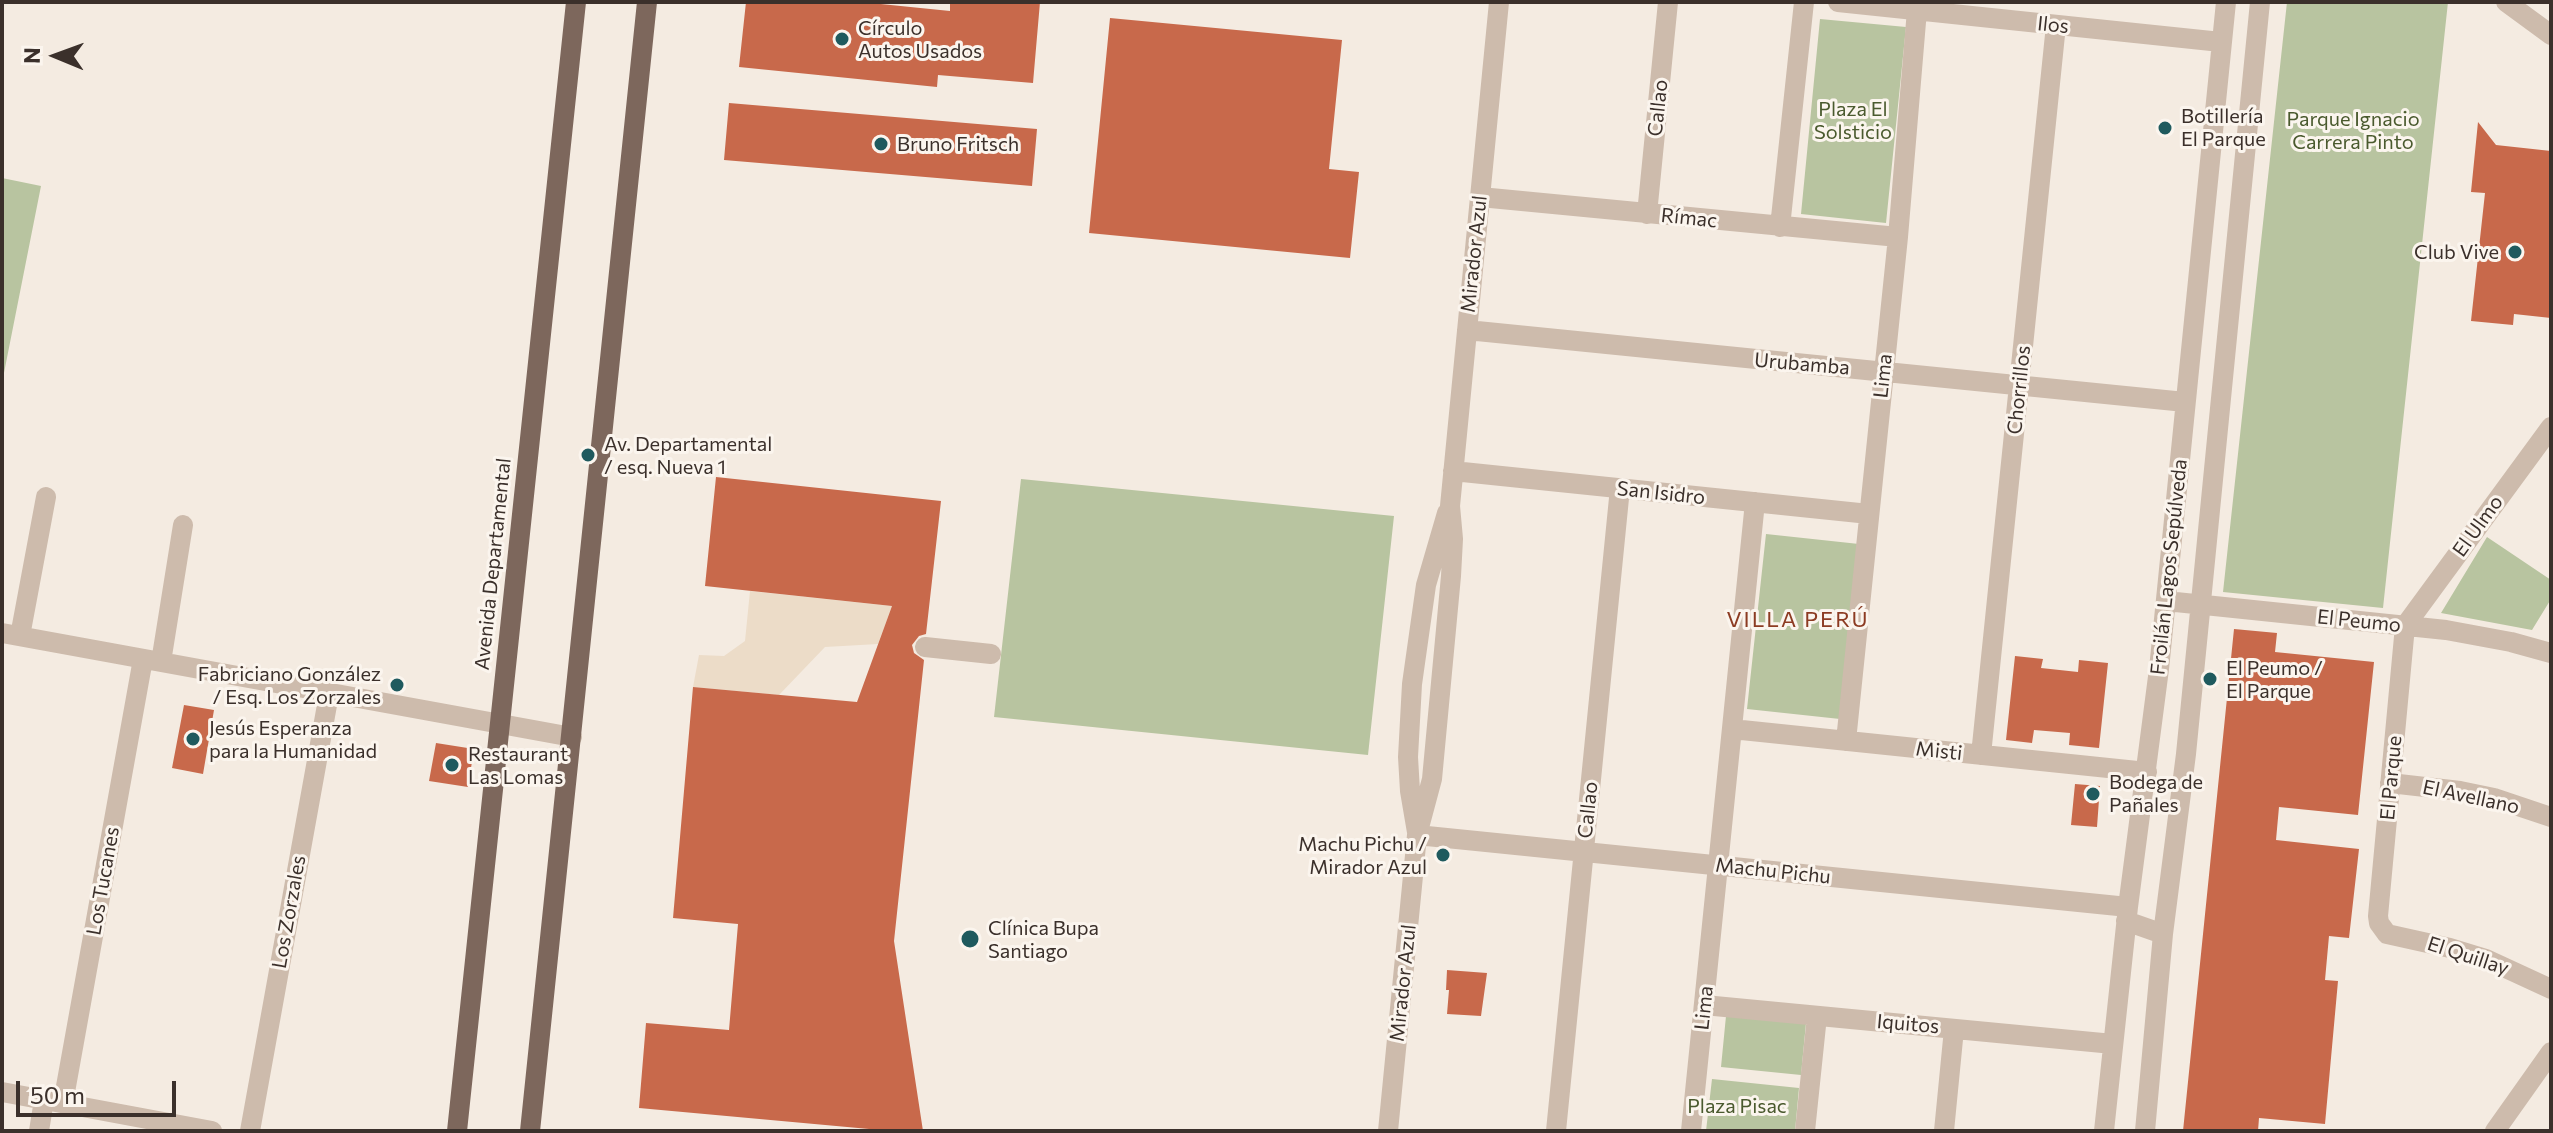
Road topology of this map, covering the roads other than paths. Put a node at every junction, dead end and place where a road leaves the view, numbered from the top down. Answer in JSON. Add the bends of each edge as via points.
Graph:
{"nodes":[{"id":1,"x":576,"y":2,"type":"edge"},
{"id":2,"x":647,"y":2,"type":"edge"},
{"id":3,"x":1499,"y":2,"type":"edge"},
{"id":4,"x":1668,"y":2,"type":"edge"},
{"id":5,"x":1804,"y":2,"type":"edge"},
{"id":6,"x":1838,"y":2,"type":"edge"},
{"id":7,"x":2226,"y":2,"type":"edge"},
{"id":8,"x":2260,"y":2,"type":"edge"},
{"id":9,"x":2506,"y":2,"type":"edge"},
{"id":10,"x":1917,"y":10,"type":"junction"},
{"id":11,"x":2056,"y":25,"type":"junction"},
{"id":12,"x":2551,"y":35,"type":"edge"},
{"id":13,"x":2221,"y":42,"type":"junction"},
{"id":14,"x":2209,"y":162,"type":"junction"},
{"id":15,"x":2244,"y":165,"type":"junction"},
{"id":16,"x":1480,"y":197,"type":"junction"},
{"id":17,"x":1647,"y":214,"type":"junction"},
{"id":18,"x":1780,"y":227,"type":"junction"},
{"id":19,"x":1898,"y":237,"type":"junction"},
{"id":20,"x":1467,"y":330,"type":"junction"},
{"id":21,"x":1884,"y":372,"type":"junction"},
{"id":22,"x":2019,"y":386,"type":"junction"},
{"id":23,"x":2185,"y":402,"type":"junction"},
{"id":24,"x":2551,"y":427,"type":"edge"},
{"id":25,"x":1453,"y":471,"type":"junction"},
{"id":26,"x":1620,"y":488,"type":"junction"},
{"id":27,"x":46,"y":497,"type":"dead end"},
{"id":28,"x":1755,"y":502,"type":"junction"},
{"id":29,"x":1450,"y":506,"type":"junction"},
{"id":30,"x":1869,"y":514,"type":"junction"},
{"id":31,"x":183,"y":525,"type":"dead end"},
{"id":32,"x":2166,"y":601,"type":"junction"},
{"id":33,"x":2201,"y":604,"type":"junction"},
{"id":34,"x":2405,"y":626,"type":"junction"},
{"id":35,"x":11,"y":635,"type":"edge"},
{"id":36,"x":925,"y":647,"type":"dead end"},
{"id":37,"x":2551,"y":653,"type":"edge"},
{"id":38,"x":991,"y":654,"type":"dead end"},
{"id":39,"x":152,"y":661,"type":"junction"},
{"id":40,"x":329,"y":694,"type":"junction"},
{"id":41,"x":500,"y":726,"type":"junction"},
{"id":42,"x":1732,"y":729,"type":"junction"},
{"id":43,"x":572,"y":737,"type":"junction"},
{"id":44,"x":1846,"y":741,"type":"junction"},
{"id":45,"x":1981,"y":755,"type":"junction"},
{"id":46,"x":2147,"y":772,"type":"junction"},
{"id":47,"x":2390,"y":783,"type":"junction"},
{"id":48,"x":2551,"y":817,"type":"edge"},
{"id":49,"x":1417,"y":835,"type":"junction"},
{"id":50,"x":1584,"y":852,"type":"junction"},
{"id":51,"x":1718,"y":865,"type":"junction"},
{"id":52,"x":2127,"y":914,"type":"junction"},
{"id":53,"x":2383,"y":930,"type":"joint"},
{"id":54,"x":2163,"y":934,"type":"junction"},
{"id":55,"x":2551,"y":989,"type":"edge"},
{"id":56,"x":1704,"y":1005,"type":"junction"},
{"id":57,"x":1817,"y":1016,"type":"junction"},
{"id":58,"x":1954,"y":1029,"type":"junction"},
{"id":59,"x":2113,"y":1044,"type":"junction"},
{"id":60,"x":2551,"y":1052,"type":"edge"},
{"id":61,"x":2,"y":1092,"type":"edge"},
{"id":62,"x":54,"y":1102,"type":"junction"},
{"id":63,"x":156,"y":1126,"type":"edge"},
{"id":64,"x":39,"y":1131,"type":"edge"},
{"id":65,"x":212,"y":1131,"type":"edge"},
{"id":66,"x":250,"y":1131,"type":"edge"},
{"id":67,"x":457,"y":1131,"type":"edge"},
{"id":68,"x":530,"y":1131,"type":"edge"},
{"id":69,"x":1388,"y":1131,"type":"edge"},
{"id":70,"x":1556,"y":1131,"type":"edge"},
{"id":71,"x":1691,"y":1131,"type":"edge"},
{"id":72,"x":1805,"y":1131,"type":"edge"},
{"id":73,"x":1944,"y":1131,"type":"edge"},
{"id":74,"x":2104,"y":1131,"type":"edge"},
{"id":75,"x":2145,"y":1131,"type":"edge"},
{"id":76,"x":2495,"y":1131,"type":"edge"}],
"edges":[{"from":1,"to":41,"type":"main road","name":"Avenida Departamental"},
{"from":2,"to":43,"type":"main road"},
{"from":3,"to":16,"type":"street","name":"Mirador Azul"},
{"from":4,"to":17,"type":"street","name":"Callao"},
{"from":5,"to":18,"type":"street"},
{"from":6,"to":10,"type":"street","name":"Ilos"},
{"from":7,"to":13,"type":"street","name":"Froilán Lagos Sepúlveda"},
{"from":8,"to":15,"type":"street","name":"Froilán Lagos Sepúlveda"},
{"from":9,"to":12,"type":"street"},
{"from":10,"to":11,"type":"street","name":"Ilos"},
{"from":10,"to":19,"type":"street","name":"Lima"},
{"from":11,"to":13,"type":"street","name":"Ilos"},
{"from":11,"to":22,"type":"street","name":"Chorrillos"},
{"from":13,"to":14,"type":"street","name":"Froilán Lagos Sepúlveda"},
{"from":14,"to":15,"type":"street"},
{"from":14,"to":23,"type":"street","name":"Froilán Lagos Sepúlveda"},
{"from":15,"to":33,"type":"street","name":"Froilán Lagos Sepúlveda"},
{"from":16,"to":17,"type":"street","name":"Rímac"},
{"from":16,"to":20,"type":"street","name":"Mirador Azul"},
{"from":17,"to":18,"type":"street","name":"Rímac"},
{"from":18,"to":19,"type":"street","name":"Rímac"},
{"from":19,"to":21,"type":"street","name":"Lima"},
{"from":20,"to":21,"type":"street","name":"Urubamba"},
{"from":20,"to":25,"type":"street","name":"Mirador Azul"},
{"from":21,"to":22,"type":"street","name":"Urubamba"},
{"from":21,"to":30,"type":"street","name":"Lima"},
{"from":22,"to":23,"type":"street","name":"Urubamba"},
{"from":22,"to":45,"type":"street","name":"Chorrillos"},
{"from":23,"to":32,"type":"street","name":"Froilán Lagos Sepúlveda"},
{"from":24,"to":34,"type":"street","name":"El Ulmo"},
{"from":25,"to":26,"type":"street","name":"San Isidro"},
{"from":25,"to":29,"type":"street","name":"Mirador Azul"},
{"from":26,"to":28,"type":"street","name":"San Isidro"},
{"from":26,"to":50,"type":"street","name":"Callao"},
{"from":27,"to":35,"type":"street"},
{"from":28,"to":30,"type":"street","name":"San Isidro"},
{"from":28,"to":42,"type":"street","name":"Lima"},
{"from":29,"to":49,"type":"street","name":"Mirador Azul","via":[[1451,576],[1433,766]]},
{"from":29,"to":49,"type":"street","name":"Mirador Azul","via":[[1431,563],[1414,671],[1408,757]]},
{"from":30,"to":44,"type":"street","name":"Lima"},
{"from":31,"to":39,"type":"street","name":"Los Tucanes"},
{"from":32,"to":33,"type":"street","name":"El Peumo"},
{"from":32,"to":46,"type":"street","name":"Froilán Lagos Sepúlveda"},
{"from":33,"to":34,"type":"street","name":"El Peumo"},
{"from":33,"to":54,"type":"street","name":"Froilán Lagos Sepúlveda"},
{"from":34,"to":37,"type":"street","name":"El Peumo"},
{"from":34,"to":47,"type":"street","name":"El Parque"},
{"from":35,"to":39,"type":"street"},
{"from":36,"to":38,"type":"street"},
{"from":39,"to":40,"type":"street"},
{"from":39,"to":62,"type":"street","name":"Los Tucanes"},
{"from":40,"to":41,"type":"street"},
{"from":40,"to":66,"type":"street","name":"Los Zorzales"},
{"from":41,"to":43,"type":"street"},
{"from":41,"to":67,"type":"main road","name":"Avenida Departamental"},
{"from":42,"to":44,"type":"street","name":"Misti"},
{"from":42,"to":51,"type":"street","name":"Lima"},
{"from":43,"to":68,"type":"main road"},
{"from":44,"to":45,"type":"street","name":"Misti"},
{"from":45,"to":46,"type":"street","name":"Misti"},
{"from":46,"to":52,"type":"street","name":"Froilán Lagos Sepúlveda"},
{"from":47,"to":48,"type":"street","name":"El Avellano","via":[[2494,798]]},
{"from":47,"to":53,"type":"street","name":"El Parque","via":[[2378,916]]},
{"from":49,"to":50,"type":"street","name":"Machu Pichu"},
{"from":49,"to":69,"type":"street","name":"Mirador Azul"},
{"from":50,"to":51,"type":"street","name":"Machu Pichu"},
{"from":50,"to":70,"type":"street","name":"Callao"},
{"from":51,"to":52,"type":"street","name":"Machu Pichu"},
{"from":51,"to":56,"type":"street","name":"Lima"},
{"from":52,"to":54,"type":"street","name":"Machu Pichu"},
{"from":52,"to":59,"type":"street","name":"Froilán Lagos Sepúlveda"},
{"from":53,"to":55,"type":"street","name":"El Quillay","via":[[2486,959]]},
{"from":54,"to":75,"type":"street","name":"Froilán Lagos Sepúlveda"},
{"from":56,"to":57,"type":"street","name":"Iquitos"},
{"from":56,"to":71,"type":"street","name":"Lima"},
{"from":57,"to":58,"type":"street","name":"Iquitos"},
{"from":57,"to":72,"type":"street"},
{"from":58,"to":59,"type":"street","name":"Iquitos"},
{"from":58,"to":73,"type":"street"},
{"from":59,"to":74,"type":"street","name":"Froilán Lagos Sepúlveda"},
{"from":60,"to":76,"type":"street"},
{"from":61,"to":62,"type":"street"},
{"from":62,"to":63,"type":"street"},
{"from":62,"to":64,"type":"street","name":"Los Tucanes"},
{"from":63,"to":65,"type":"street"}]}
